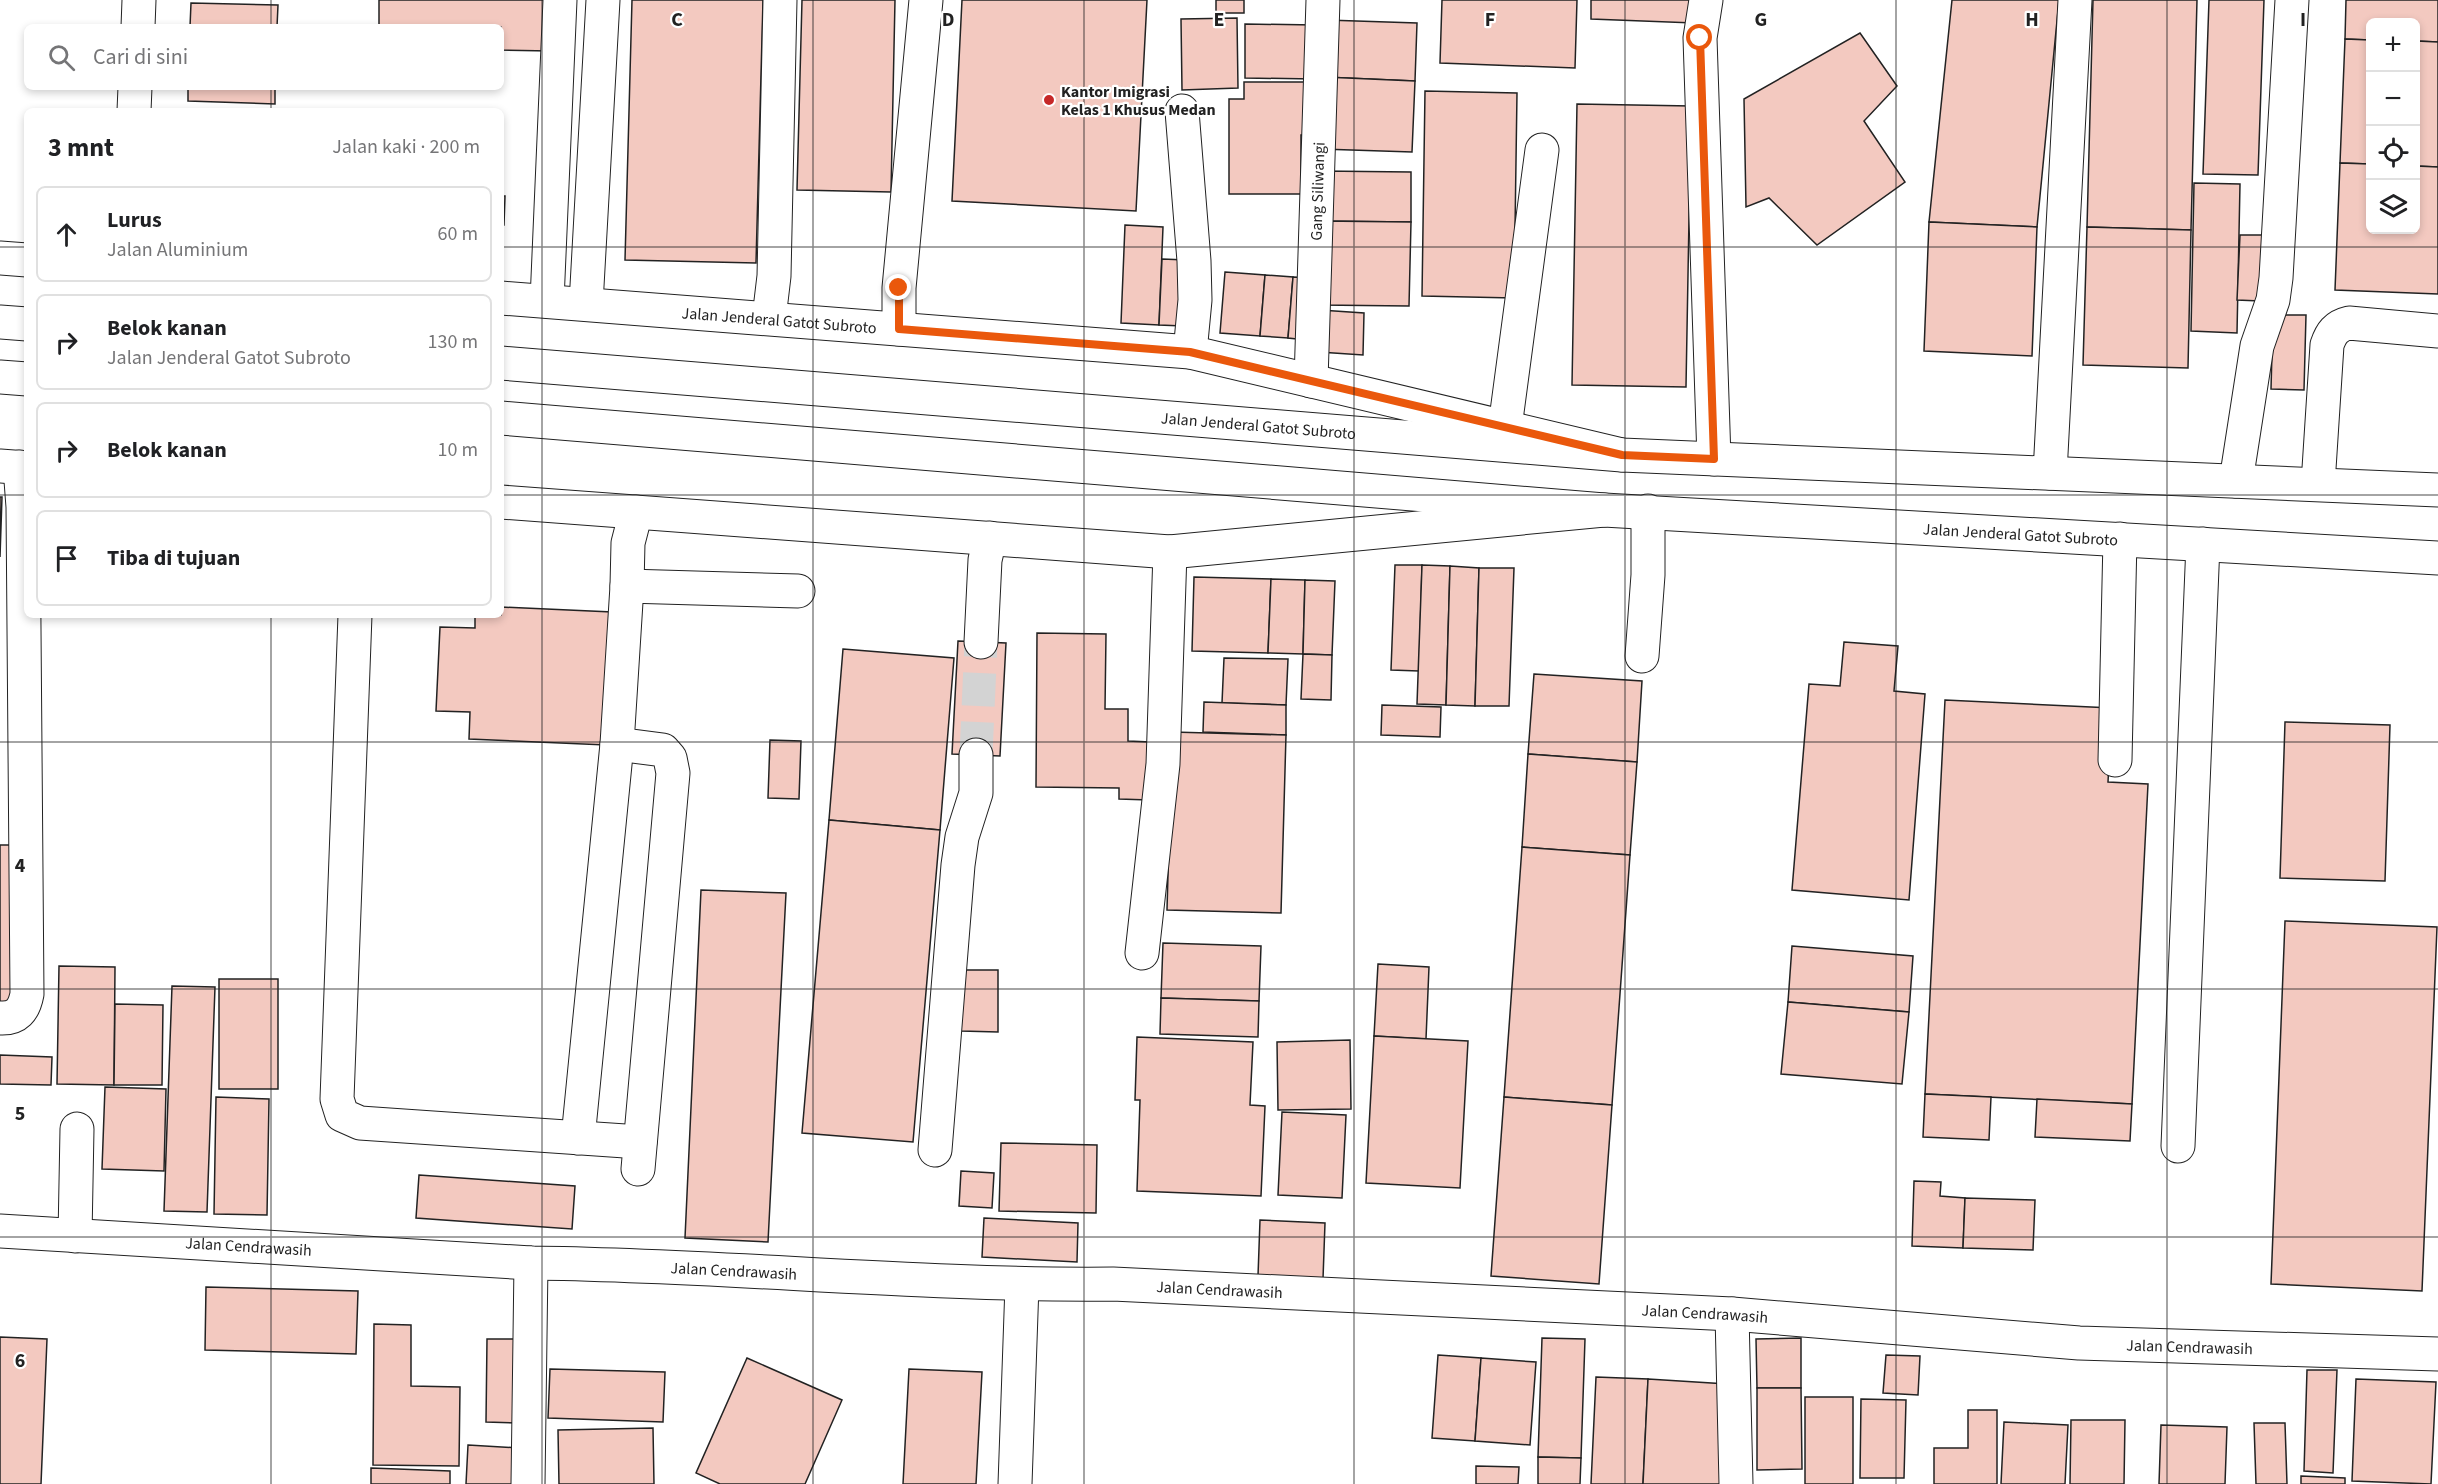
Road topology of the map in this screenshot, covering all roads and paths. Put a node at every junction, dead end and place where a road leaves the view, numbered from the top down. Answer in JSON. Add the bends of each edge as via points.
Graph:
{"nodes":[{"id":1,"x":139,"y":0,"type":"edge"},
{"id":2,"x":560,"y":0,"type":"edge"},
{"id":3,"x":603,"y":0,"type":"edge"},
{"id":4,"x":780,"y":0,"type":"edge"},
{"id":5,"x":926,"y":0,"type":"edge"},
{"id":6,"x":1323,"y":0,"type":"edge"},
{"id":7,"x":1706,"y":0,"type":"edge"},
{"id":8,"x":2075,"y":0,"type":"edge"},
{"id":9,"x":2292,"y":0,"type":"edge"},
{"id":10,"x":138,"y":24,"type":"edge"},
{"id":11,"x":135,"y":90,"type":"edge"},
{"id":12,"x":134,"y":108,"type":"edge"},
{"id":13,"x":1182,"y":111,"type":"dead end"},
{"id":14,"x":1542,"y":150,"type":"dead end"},
{"id":15,"x":0,"y":258,"type":"edge"},
{"id":16,"x":24,"y":260,"type":"edge"},
{"id":17,"x":504,"y":297,"type":"edge"},
{"id":18,"x":548,"y":301,"type":"junction"},
{"id":19,"x":586,"y":304,"type":"junction"},
{"id":20,"x":769,"y":318,"type":"junction"},
{"id":21,"x":0,"y":322,"type":"edge"},
{"id":22,"x":24,"y":324,"type":"edge"},
{"id":23,"x":899,"y":329,"type":"junction"},
{"id":24,"x":2438,"y":331,"type":"edge"},
{"id":25,"x":1190,"y":352,"type":"junction"},
{"id":26,"x":504,"y":363,"type":"edge"},
{"id":27,"x":0,"y":377,"type":"edge"},
{"id":28,"x":24,"y":379,"type":"edge"},
{"id":29,"x":1311,"y":381,"type":"junction"},
{"id":30,"x":504,"y":418,"type":"edge"},
{"id":31,"x":1505,"y":427,"type":"junction"},
{"id":32,"x":1622,"y":455,"type":"junction"},
{"id":33,"x":1714,"y":459,"type":"junction"},
{"id":34,"x":16,"y":467,"type":"edge"},
{"id":35,"x":2050,"y":473,"type":"junction"},
{"id":36,"x":2236,"y":481,"type":"junction"},
{"id":37,"x":2318,"y":484,"type":"junction"},
{"id":38,"x":2438,"y":490,"type":"edge"},
{"id":39,"x":504,"y":502,"type":"edge"},
{"id":40,"x":1604,"y":510,"type":"junction"},
{"id":41,"x":1648,"y":511,"type":"junction"},
{"id":42,"x":636,"y":512,"type":"junction"},
{"id":43,"x":990,"y":538,"type":"junction"},
{"id":44,"x":2120,"y":539,"type":"junction"},
{"id":45,"x":2203,"y":544,"type":"junction"},
{"id":46,"x":1170,"y":552,"type":"junction"},
{"id":47,"x":2438,"y":558,"type":"edge"},
{"id":48,"x":627,"y":586,"type":"junction"},
{"id":49,"x":798,"y":591,"type":"dead end"},
{"id":50,"x":356,"y":618,"type":"edge"},
{"id":51,"x":981,"y":642,"type":"tunnel mouth"},
{"id":52,"x":1642,"y":656,"type":"dead end"},
{"id":53,"x":616,"y":744,"type":"junction"},
{"id":54,"x":976,"y":755,"type":"tunnel mouth"},
{"id":55,"x":2115,"y":760,"type":"dead end"},
{"id":56,"x":13,"y":819,"type":"edge"},
{"id":57,"x":1142,"y":953,"type":"dead end"},
{"id":58,"x":0,"y":1018,"type":"edge"},
{"id":59,"x":77,"y":1129,"type":"dead end"},
{"id":60,"x":578,"y":1138,"type":"junction"},
{"id":61,"x":2178,"y":1146,"type":"dead end"},
{"id":62,"x":934,"y":1150,"type":"dead end"},
{"id":63,"x":0,"y":1231,"type":"edge"},
{"id":64,"x":75,"y":1236,"type":"junction"},
{"id":65,"x":531,"y":1263,"type":"junction"},
{"id":66,"x":1022,"y":1285,"type":"junction"},
{"id":67,"x":1732,"y":1314,"type":"junction"},
{"id":68,"x":2438,"y":1354,"type":"edge"},
{"id":69,"x":528,"y":1484,"type":"edge"},
{"id":70,"x":1015,"y":1484,"type":"edge"},
{"id":71,"x":1736,"y":1484,"type":"edge"}],
"edges":[{"from":1,"to":10,"type":"main road"},
{"from":2,"to":18,"type":"main road"},
{"from":3,"to":19,"type":"main road"},
{"from":4,"to":20,"type":"main road","via":[[774,276]]},
{"from":5,"to":23,"type":"main road","via":[[899,288]]},
{"from":6,"to":29,"type":"main road","name":"Gang Siliwangi"},
{"from":7,"to":33,"type":"main road","via":[[1700,38]]},
{"from":8,"to":35,"type":"main road"},
{"from":9,"to":36,"type":"main road","via":[[2276,278],[2273,300],[2257,346]]},
{"from":11,"to":12,"type":"main road"},
{"from":13,"to":25,"type":"main road","via":[[1194,261]]},
{"from":14,"to":31,"type":"main road"},
{"from":15,"to":16,"type":"main road"},
{"from":17,"to":18,"type":"main road","name":"Jalan Jenderal Gatot Subroto"},
{"from":18,"to":19,"type":"main road","name":"Jalan Jenderal Gatot Subroto"},
{"from":19,"to":20,"type":"main road","name":"Jalan Jenderal Gatot Subroto"},
{"from":20,"to":23,"type":"main road","name":"Jalan Jenderal Gatot Subroto"},
{"from":21,"to":22,"type":"main road"},
{"from":23,"to":25,"type":"main road","name":"Jalan Jenderal Gatot Subroto"},
{"from":24,"to":37,"type":"main road","via":[[2349,323],[2331,334],[2327,345]]},
{"from":25,"to":29,"type":"main road","name":"Jalan Jenderal Gatot Subroto"},
{"from":26,"to":32,"type":"main road","name":"Jalan Jenderal Gatot Subroto"},
{"from":27,"to":28,"type":"main road"},
{"from":29,"to":31,"type":"main road","name":"Jalan Jenderal Gatot Subroto"},
{"from":30,"to":40,"type":"main road","name":"Jalan Jenderal Gatot Subroto"},
{"from":31,"to":32,"type":"main road","name":"Jalan Jenderal Gatot Subroto"},
{"from":32,"to":33,"type":"main road","name":"Jalan Jenderal Gatot Subroto"},
{"from":33,"to":35,"type":"main road","name":"Jalan Jenderal Gatot Subroto"},
{"from":34,"to":56,"type":"main road","via":[[23,507]]},
{"from":35,"to":36,"type":"main road","name":"Jalan Jenderal Gatot Subroto"},
{"from":36,"to":37,"type":"main road","name":"Jalan Jenderal Gatot Subroto"},
{"from":37,"to":38,"type":"main road","name":"Jalan Jenderal Gatot Subroto"},
{"from":39,"to":42,"type":"main road","name":"Jalan Jenderal Gatot Subroto"},
{"from":40,"to":41,"type":"main road","name":"Jalan Jenderal Gatot Subroto"},
{"from":40,"to":46,"type":"main road","name":"Jalan Jenderal Gatot Subroto"},
{"from":41,"to":44,"type":"main road","name":"Jalan Jenderal Gatot Subroto"},
{"from":41,"to":52,"type":"main road"},
{"from":42,"to":43,"type":"main road","name":"Jalan Jenderal Gatot Subroto"},
{"from":42,"to":48,"type":"main road","via":[[628,543]]},
{"from":43,"to":46,"type":"main road","name":"Jalan Jenderal Gatot Subroto"},
{"from":43,"to":51,"type":"main road","via":[[985,560]]},
{"from":44,"to":45,"type":"main road","name":"Jalan Jenderal Gatot Subroto"},
{"from":44,"to":55,"type":"main road"},
{"from":45,"to":47,"type":"main road","name":"Jalan Jenderal Gatot Subroto"},
{"from":45,"to":61,"type":"main road"},
{"from":46,"to":57,"type":"main road","via":[[1163,764]]},
{"from":48,"to":49,"type":"main road"},
{"from":48,"to":53,"type":"main road"},
{"from":50,"to":60,"type":"main road","via":[[337,1099],[342,1115],[360,1123]]},
{"from":53,"to":60,"type":"main road"},
{"from":53,"to":60,"type":"main road","via":[[663,750],[670,758],[673,773],[639,1155]]},
{"from":54,"to":62,"type":"main road","via":[[975,793],[958,865]]},
{"from":56,"to":58,"type":"main road","via":[[27,994],[21,1013]]},
{"from":59,"to":64,"type":"main road"},
{"from":63,"to":64,"type":"main road","name":"Jalan Cendrawasih"},
{"from":64,"to":65,"type":"main road","name":"Jalan Cendrawasih"},
{"from":65,"to":66,"type":"main road","name":"Jalan Cendrawasih"},
{"from":65,"to":69,"type":"main road"},
{"from":66,"to":67,"type":"main road","name":"Jalan Cendrawasih","via":[[1113,1284]]},
{"from":66,"to":70,"type":"main road"},
{"from":67,"to":68,"type":"main road","name":"Jalan Cendrawasih","via":[[2079,1343]]},
{"from":67,"to":71,"type":"main road"}]}
